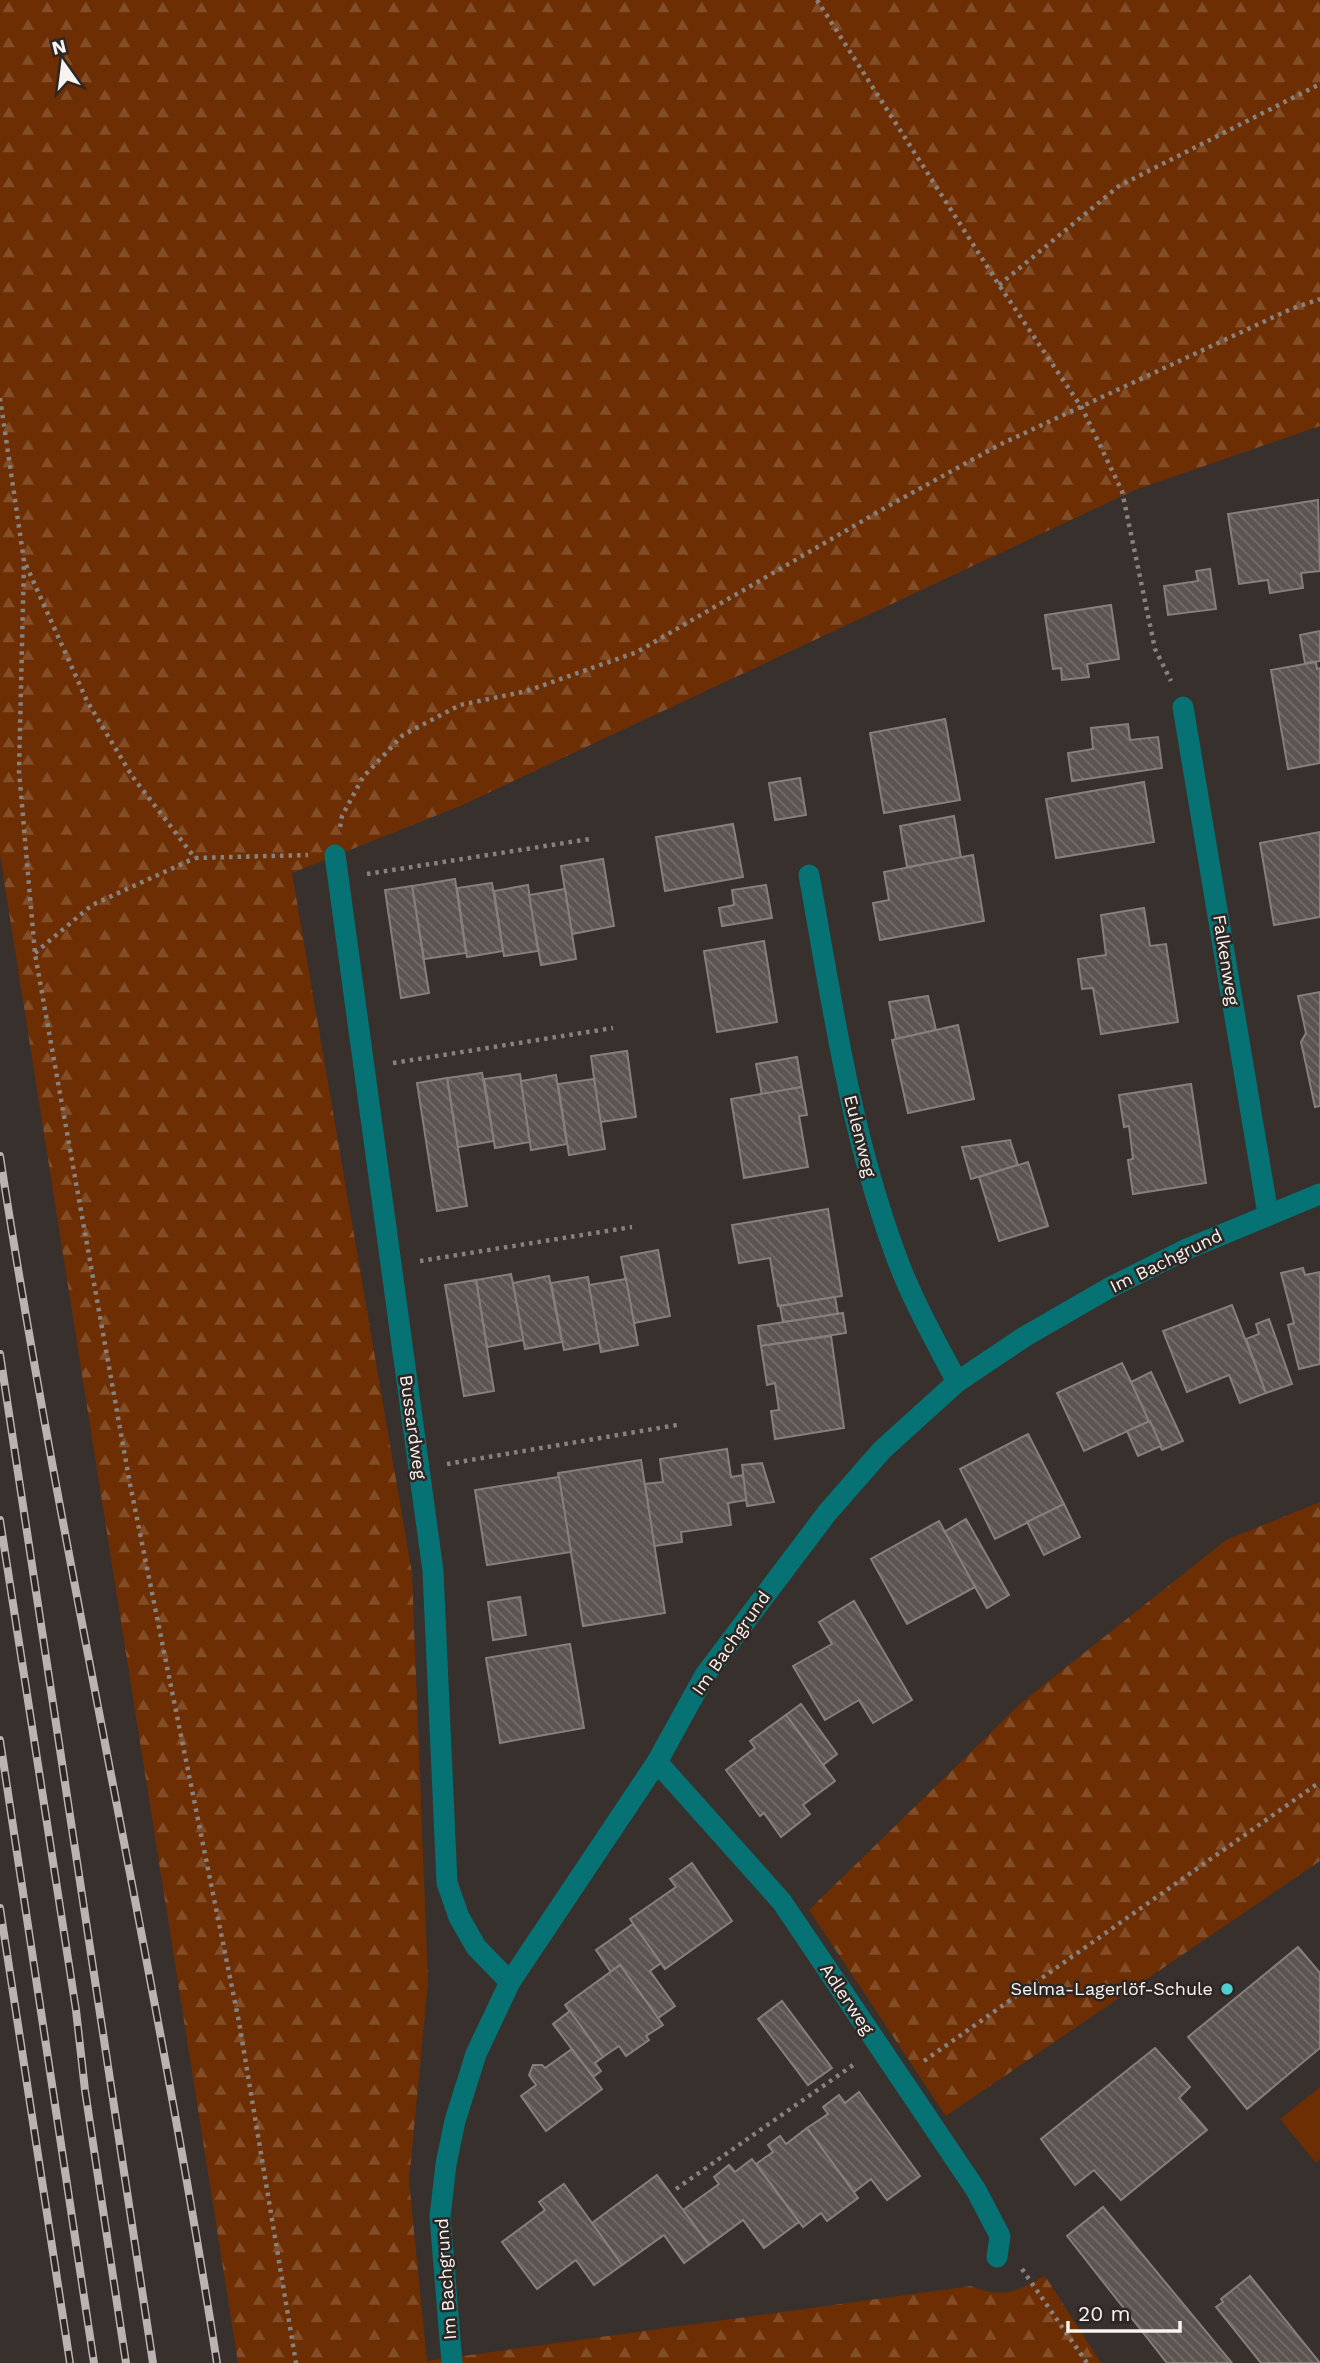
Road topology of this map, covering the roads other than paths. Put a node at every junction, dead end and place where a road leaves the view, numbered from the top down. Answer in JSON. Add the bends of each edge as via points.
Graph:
{"nodes":[{"id":1,"x":1184,"y":707,"type":"road end"},
{"id":2,"x":335,"y":855,"type":"road end"},
{"id":3,"x":809,"y":875,"type":"dead end"},
{"id":4,"x":1320,"y":1194,"type":"edge"},
{"id":5,"x":1268,"y":1214,"type":"junction"},
{"id":6,"x":957,"y":1382,"type":"junction"},
{"id":7,"x":657,"y":1762,"type":"junction"},
{"id":8,"x":510,"y":1982,"type":"junction"},
{"id":9,"x":997,"y":2257,"type":"dead end"},
{"id":10,"x":453,"y":2363,"type":"edge"}],
"edges":[{"from":1,"to":5,"type":"street","name":"Falkenweg"},
{"from":2,"to":8,"type":"street","name":"Bussardweg","via":[[433,1571],[447,1883],[476,1947]]},
{"from":3,"to":6,"type":"street","name":"Eulenweg","via":[[863,1155],[910,1290]]},
{"from":4,"to":5,"type":"street","name":"Im Bachgrund"},
{"from":5,"to":6,"type":"street","name":"Im Bachgrund","via":[[1109,1289]]},
{"from":6,"to":7,"type":"street","name":"Im Bachgrund","via":[[882,1450],[827,1513],[705,1675]]},
{"from":7,"to":8,"type":"street","name":"Im Bachgrund"},
{"from":7,"to":9,"type":"street","name":"Adlerweg","via":[[782,1902],[976,2190],[1000,2236]]},
{"from":8,"to":10,"type":"street","name":"Im Bachgrund","via":[[476,2054],[446,2164],[440,2217]]}]}
